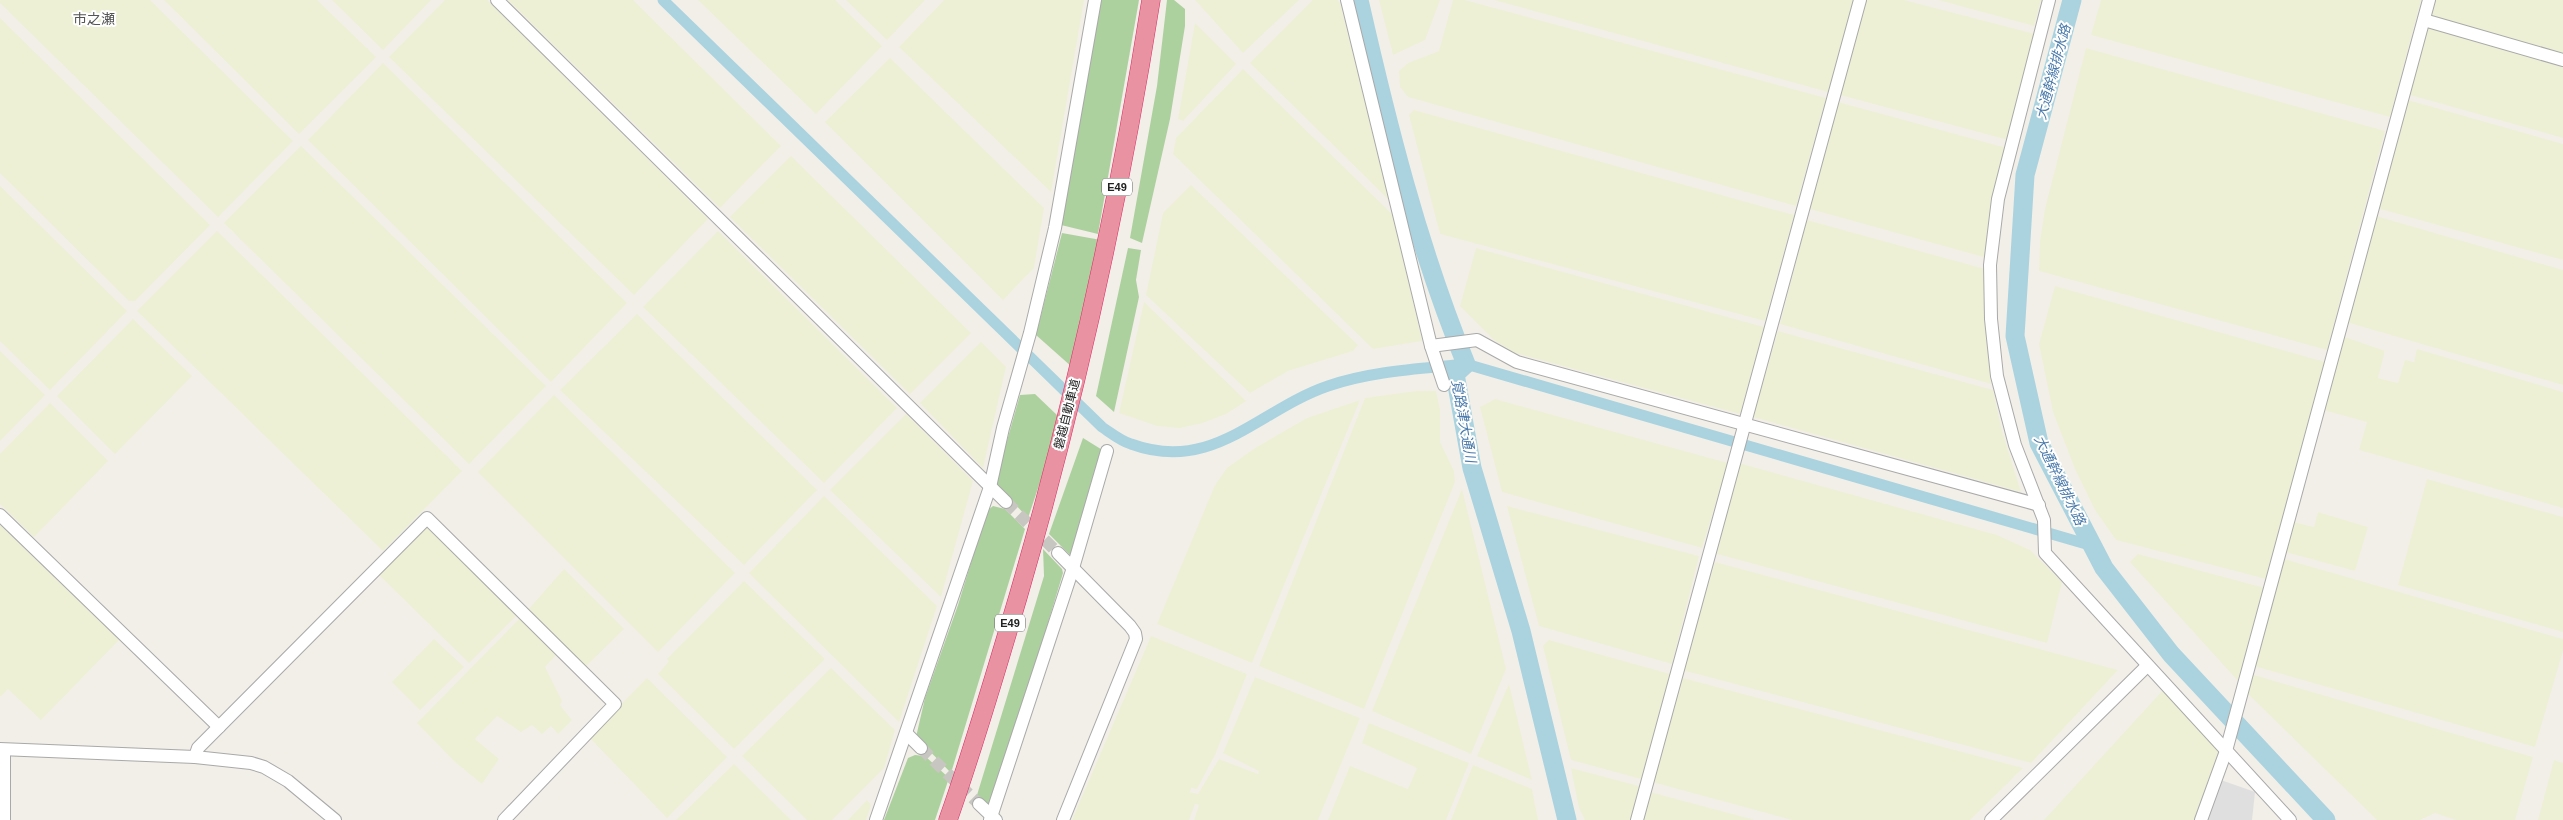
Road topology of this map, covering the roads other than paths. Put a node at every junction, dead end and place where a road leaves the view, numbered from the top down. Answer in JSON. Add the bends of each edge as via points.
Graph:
{"nodes":[{"id":1,"x":497,"y":0,"type":"edge"},
{"id":2,"x":1095,"y":0,"type":"edge"},
{"id":3,"x":1151,"y":0,"type":"edge"},
{"id":4,"x":1347,"y":0,"type":"edge"},
{"id":5,"x":1860,"y":0,"type":"edge"},
{"id":6,"x":2049,"y":0,"type":"edge"},
{"id":7,"x":2429,"y":0,"type":"edge"},
{"id":8,"x":2424,"y":20,"type":"junction"},
{"id":9,"x":2563,"y":60,"type":"edge"},
{"id":10,"x":1436,"y":349,"type":"junction"},
{"id":11,"x":1444,"y":385,"type":"dead end"},
{"id":12,"x":1743,"y":427,"type":"junction"},
{"id":13,"x":1106,"y":451,"type":"dead end"},
{"id":14,"x":990,"y":487,"type":"junction"},
{"id":15,"x":1006,"y":502,"type":"tunnel mouth"},
{"id":16,"x":2039,"y":505,"type":"junction"},
{"id":17,"x":0,"y":515,"type":"edge"},
{"id":18,"x":1058,"y":552,"type":"tunnel mouth"},
{"id":19,"x":1073,"y":568,"type":"junction"},
{"id":20,"x":2147,"y":666,"type":"junction"},
{"id":21,"x":219,"y":728,"type":"junction"},
{"id":22,"x":907,"y":734,"type":"junction"},
{"id":23,"x":2226,"y":747,"type":"junction"},
{"id":24,"x":921,"y":748,"type":"tunnel mouth"},
{"id":25,"x":2,"y":750,"type":"edge"},
{"id":26,"x":195,"y":757,"type":"junction"},
{"id":27,"x":979,"y":804,"type":"tunnel mouth"},
{"id":28,"x":993,"y":819,"type":"edge"},
{"id":29,"x":4,"y":820,"type":"edge"},
{"id":30,"x":334,"y":820,"type":"edge"},
{"id":31,"x":504,"y":820,"type":"edge"},
{"id":32,"x":876,"y":820,"type":"edge"},
{"id":33,"x":948,"y":820,"type":"edge"},
{"id":34,"x":1063,"y":820,"type":"edge"},
{"id":35,"x":1637,"y":820,"type":"edge"},
{"id":36,"x":1991,"y":820,"type":"edge"},
{"id":37,"x":2201,"y":820,"type":"edge"},
{"id":38,"x":2290,"y":820,"type":"edge"}],
"edges":[{"from":1,"to":14,"type":"street"},
{"from":2,"to":14,"type":"street","via":[[1055,228]]},
{"from":3,"to":33,"type":"highway","name":"磐越自動車道","number":"E49","via":[[1124,156],[1065,424],[1005,642]]},
{"from":4,"to":10,"type":"street"},
{"from":5,"to":12,"type":"street"},
{"from":6,"to":16,"type":"street","via":[[1998,198],[1990,265],[1997,376],[2012,437]]},
{"from":7,"to":8,"type":"street"},
{"from":8,"to":9,"type":"street"},
{"from":8,"to":23,"type":"street"},
{"from":10,"to":11,"type":"street"},
{"from":10,"to":12,"type":"street","via":[[1477,340],[1517,362]]},
{"from":12,"to":16,"type":"street"},
{"from":12,"to":35,"type":"street"},
{"from":13,"to":19,"type":"street"},
{"from":14,"to":15,"type":"street"},
{"from":14,"to":22,"type":"street"},
{"from":16,"to":20,"type":"street","via":[[2044,520],[2044,553]]},
{"from":17,"to":21,"type":"street"},
{"from":18,"to":19,"type":"street"},
{"from":19,"to":28,"type":"street"},
{"from":19,"to":34,"type":"street","via":[[1130,626],[1136,639]]},
{"from":20,"to":23,"type":"street"},
{"from":20,"to":36,"type":"street"},
{"from":21,"to":26,"type":"street","via":[[198,748]]},
{"from":21,"to":31,"type":"street","via":[[427,518],[615,704]]},
{"from":22,"to":24,"type":"street"},
{"from":22,"to":32,"type":"street"},
{"from":23,"to":37,"type":"street"},
{"from":23,"to":38,"type":"street"},
{"from":25,"to":26,"type":"street"},
{"from":25,"to":29,"type":"street"},
{"from":26,"to":30,"type":"street","via":[[264,767],[288,781]]},
{"from":27,"to":28,"type":"street"}]}
